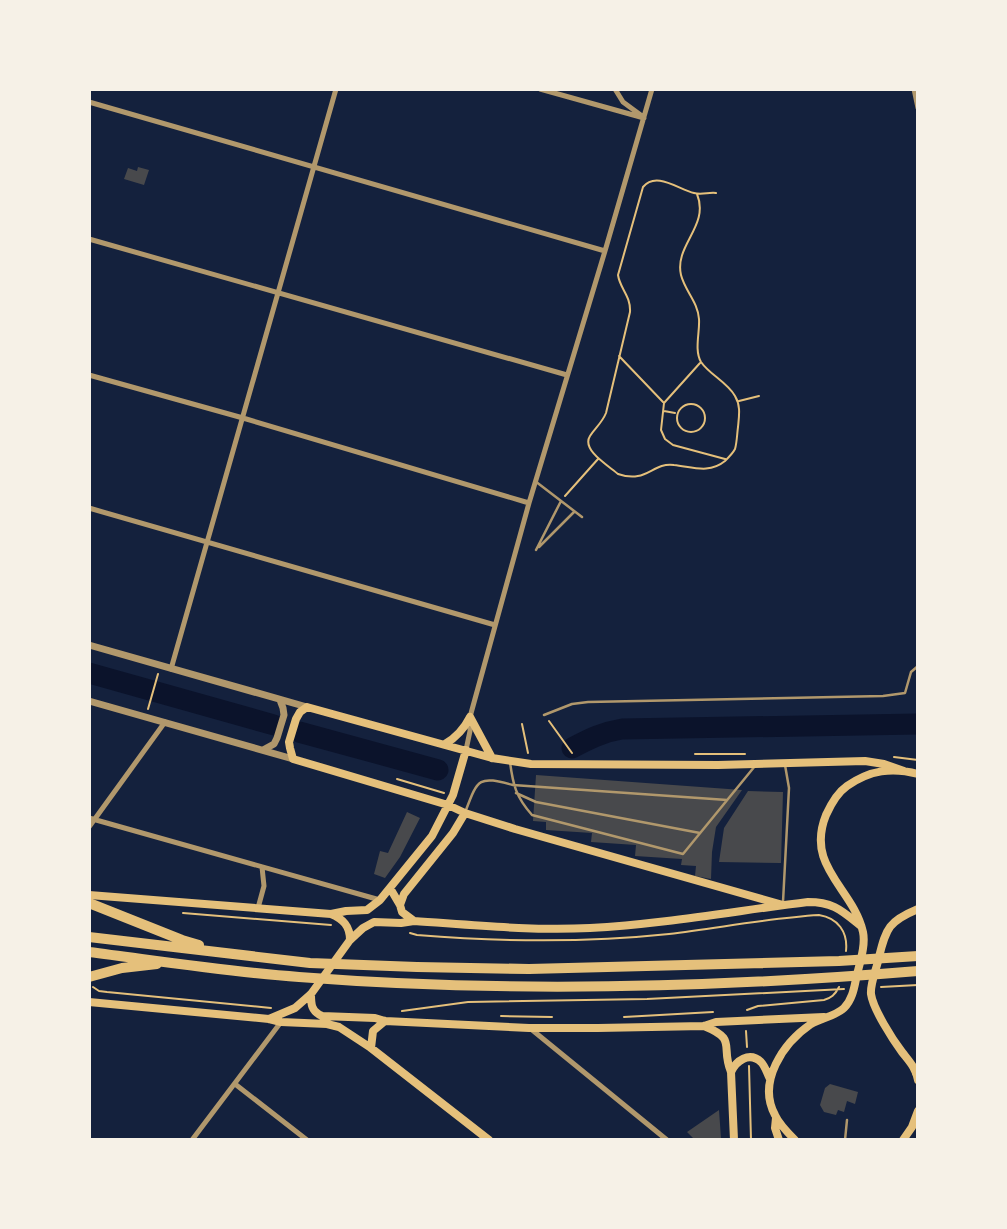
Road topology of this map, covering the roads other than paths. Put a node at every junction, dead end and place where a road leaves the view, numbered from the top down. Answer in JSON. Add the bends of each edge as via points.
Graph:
{"nodes":[{"id":1,"x":337,"y":89,"type":"edge"},
{"id":2,"x":540,"y":89,"type":"edge"},
{"id":3,"x":615,"y":89,"type":"edge"},
{"id":4,"x":652,"y":89,"type":"edge"},
{"id":5,"x":914,"y":89,"type":"edge"},
{"id":6,"x":89,"y":102,"type":"edge"},
{"id":7,"x":623,"y":102,"type":"junction"},
{"id":8,"x":918,"y":107,"type":"edge"},
{"id":9,"x":621,"y":112,"type":"junction"},
{"id":10,"x":644,"y":118,"type":"junction"},
{"id":11,"x":314,"y":167,"type":"junction"},
{"id":12,"x":89,"y":239,"type":"edge"},
{"id":13,"x":605,"y":251,"type":"junction"},
{"id":14,"x":278,"y":293,"type":"junction"},
{"id":15,"x":89,"y":375,"type":"edge"},
{"id":16,"x":566,"y":375,"type":"junction"},
{"id":17,"x":243,"y":418,"type":"junction"},
{"id":18,"x":535,"y":481,"type":"junction"},
{"id":19,"x":561,"y":501,"type":"junction"},
{"id":20,"x":529,"y":503,"type":"junction"},
{"id":21,"x":89,"y":508,"type":"edge"},
{"id":22,"x":574,"y":512,"type":"junction"},
{"id":23,"x":582,"y":517,"type":"dead end"},
{"id":24,"x":207,"y":542,"type":"junction"},
{"id":25,"x":495,"y":625,"type":"junction"},
{"id":26,"x":89,"y":645,"type":"edge"},
{"id":27,"x":918,"y":666,"type":"edge"},
{"id":28,"x":171,"y":669,"type":"junction"},
{"id":29,"x":280,"y":699,"type":"junction"},
{"id":30,"x":89,"y":701,"type":"edge"},
{"id":31,"x":307,"y":707,"type":"junction"},
{"id":32,"x":544,"y":715,"type":"road end"},
{"id":33,"x":470,"y":717,"type":"junction"},
{"id":34,"x":165,"y":722,"type":"junction"},
{"id":35,"x":444,"y":744,"type":"junction"},
{"id":36,"x":263,"y":750,"type":"junction"},
{"id":37,"x":466,"y":750,"type":"junction"},
{"id":38,"x":492,"y":758,"type":"junction"},
{"id":39,"x":293,"y":759,"type":"junction"},
{"id":40,"x":510,"y":762,"type":"junction"},
{"id":41,"x":784,"y":763,"type":"junction"},
{"id":42,"x":757,"y":764,"type":"junction"},
{"id":43,"x":904,"y":771,"type":"junction"},
{"id":44,"x":918,"y":774,"type":"edge"},
{"id":45,"x":513,"y":785,"type":"junction"},
{"id":46,"x":516,"y":793,"type":"junction"},
{"id":47,"x":727,"y":800,"type":"junction"},
{"id":48,"x":448,"y":805,"type":"junction"},
{"id":49,"x":465,"y":813,"type":"junction"},
{"id":50,"x":92,"y":818,"type":"edge"},
{"id":51,"x":89,"y":827,"type":"edge"},
{"id":52,"x":700,"y":833,"type":"junction"},
{"id":53,"x":262,"y":867,"type":"junction"},
{"id":54,"x":390,"y":888,"type":"junction"},
{"id":55,"x":89,"y":895,"type":"edge"},
{"id":56,"x":380,"y":900,"type":"junction"},
{"id":57,"x":89,"y":903,"type":"edge"},
{"id":58,"x":400,"y":905,"type":"junction"},
{"id":59,"x":783,"y":905,"type":"junction"},
{"id":60,"x":258,"y":908,"type":"junction"},
{"id":61,"x":918,"y":909,"type":"edge"},
{"id":62,"x":331,"y":914,"type":"junction"},
{"id":63,"x":414,"y":921,"type":"junction"},
{"id":64,"x":861,"y":926,"type":"junction"},
{"id":65,"x":89,"y":937,"type":"edge"},
{"id":66,"x":350,"y":940,"type":"junction"},
{"id":67,"x":89,"y":952,"type":"edge"},
{"id":68,"x":237,"y":954,"type":"junction"},
{"id":69,"x":918,"y":956,"type":"edge"},
{"id":70,"x":171,"y":962,"type":"junction"},
{"id":71,"x":918,"y":971,"type":"edge"},
{"id":72,"x":90,"y":977,"type":"edge"},
{"id":73,"x":311,"y":994,"type":"junction"},
{"id":74,"x":89,"y":1002,"type":"edge"},
{"id":75,"x":824,"y":1017,"type":"junction"},
{"id":76,"x":269,"y":1019,"type":"junction"},
{"id":77,"x":385,"y":1021,"type":"junction"},
{"id":78,"x":281,"y":1022,"type":"junction"},
{"id":79,"x":704,"y":1026,"type":"junction"},
{"id":80,"x":529,"y":1028,"type":"junction"},
{"id":81,"x":371,"y":1048,"type":"junction"},
{"id":82,"x":731,"y":1072,"type":"junction"},
{"id":83,"x":917,"y":1074,"type":"edge"},
{"id":84,"x":770,"y":1079,"type":"junction"},
{"id":85,"x":235,"y":1084,"type":"junction"},
{"id":86,"x":918,"y":1111,"type":"edge"},
{"id":87,"x":775,"y":1118,"type":"junction"},
{"id":88,"x":847,"y":1120,"type":"dead end"},
{"id":89,"x":192,"y":1140,"type":"edge"},
{"id":90,"x":307,"y":1140,"type":"edge"},
{"id":91,"x":489,"y":1140,"type":"edge"},
{"id":92,"x":667,"y":1140,"type":"edge"},
{"id":93,"x":734,"y":1140,"type":"edge"},
{"id":94,"x":779,"y":1140,"type":"edge"},
{"id":95,"x":795,"y":1140,"type":"edge"},
{"id":96,"x":845,"y":1140,"type":"edge"},
{"id":97,"x":903,"y":1140,"type":"edge"}],
"edges":[{"from":1,"to":11,"type":"street"},
{"from":2,"to":9,"type":"street"},
{"from":3,"to":7,"type":"street"},
{"from":4,"to":10,"type":"street"},
{"from":5,"to":8,"type":"street"},
{"from":6,"to":11,"type":"street"},
{"from":7,"to":9,"type":"street"},
{"from":7,"to":10,"type":"street"},
{"from":9,"to":10,"type":"street"},
{"from":10,"to":13,"type":"street"},
{"from":11,"to":13,"type":"street"},
{"from":11,"to":14,"type":"street"},
{"from":12,"to":14,"type":"street"},
{"from":13,"to":16,"type":"street"},
{"from":14,"to":16,"type":"street"},
{"from":14,"to":17,"type":"street"},
{"from":15,"to":17,"type":"street"},
{"from":16,"to":18,"type":"street"},
{"from":17,"to":20,"type":"street"},
{"from":17,"to":24,"type":"street"},
{"from":18,"to":19,"type":"lane"},
{"from":18,"to":20,"type":"street"},
{"from":19,"to":22,"type":"lane"},
{"from":19,"to":22,"type":"lane","via":[[536,550]]},
{"from":20,"to":25,"type":"street"},
{"from":21,"to":24,"type":"street"},
{"from":22,"to":23,"type":"lane"},
{"from":24,"to":25,"type":"street"},
{"from":24,"to":28,"type":"street"},
{"from":25,"to":33,"type":"street"},
{"from":26,"to":28,"type":"street"},
{"from":27,"to":32,"type":"lane","via":[[905,693],[883,696],[588,702]]},
{"from":28,"to":29,"type":"street"},
{"from":29,"to":31,"type":"street"},
{"from":29,"to":36,"type":"street","via":[[284,715],[277,738]]},
{"from":30,"to":34,"type":"street"},
{"from":31,"to":35,"type":"main road"},
{"from":31,"to":39,"type":"main road","via":[[296,719],[289,742]]},
{"from":33,"to":35,"type":"main road","via":[[457,736]]},
{"from":33,"to":37,"type":"street"},
{"from":33,"to":38,"type":"main road"},
{"from":34,"to":36,"type":"street"},
{"from":34,"to":50,"type":"street"},
{"from":35,"to":37,"type":"main road"},
{"from":36,"to":39,"type":"street"},
{"from":37,"to":38,"type":"main road"},
{"from":37,"to":48,"type":"main road"},
{"from":38,"to":40,"type":"main road"},
{"from":39,"to":48,"type":"main road"},
{"from":40,"to":42,"type":"main road"},
{"from":40,"to":45,"type":"lane"},
{"from":41,"to":42,"type":"main road"},
{"from":41,"to":43,"type":"main road","via":[[865,761]]},
{"from":41,"to":59,"type":"lane","via":[[789,788]]},
{"from":42,"to":47,"type":"lane"},
{"from":43,"to":44,"type":"main road"},
{"from":43,"to":64,"type":"main road","via":[[884,769],[863,775],[831,804],[823,824],[821,846],[832,878]]},
{"from":45,"to":46,"type":"lane"},
{"from":45,"to":47,"type":"lane"},
{"from":45,"to":49,"type":"lane","via":[[483,781]]},
{"from":46,"to":52,"type":"lane","via":[[536,802]]},
{"from":46,"to":52,"type":"lane","via":[[532,815],[683,854]]},
{"from":47,"to":52,"type":"lane"},
{"from":48,"to":49,"type":"main road"},
{"from":48,"to":54,"type":"main road","via":[[432,836]]},
{"from":49,"to":58,"type":"main road"},
{"from":49,"to":59,"type":"main road"},
{"from":50,"to":51,"type":"street"},
{"from":50,"to":53,"type":"street"},
{"from":53,"to":56,"type":"street"},
{"from":53,"to":60,"type":"street","via":[[264,886]]},
{"from":54,"to":56,"type":"main road"},
{"from":54,"to":58,"type":"main road"},
{"from":55,"to":60,"type":"main road"},
{"from":56,"to":62,"type":"main road","via":[[367,910]]},
{"from":57,"to":68,"type":"highway","via":[[183,940]]},
{"from":58,"to":63,"type":"main road"},
{"from":59,"to":63,"type":"main road","via":[[577,928]]},
{"from":59,"to":64,"type":"main road","via":[[830,904]]},
{"from":60,"to":62,"type":"main road"},
{"from":61,"to":83,"type":"main road","via":[[890,926],[871,992],[877,1011]]},
{"from":62,"to":66,"type":"main road","via":[[348,927]]},
{"from":63,"to":66,"type":"main road","via":[[374,922]]},
{"from":64,"to":75,"type":"main road","via":[[863,940],[853,992],[842,1010]]},
{"from":65,"to":68,"type":"highway"},
{"from":66,"to":73,"type":"main road"},
{"from":67,"to":70,"type":"highway"},
{"from":68,"to":69,"type":"highway","via":[[344,965],[529,970]]},
{"from":70,"to":71,"type":"highway","via":[[297,977],[450,985],[713,983]]},
{"from":70,"to":72,"type":"highway"},
{"from":73,"to":76,"type":"main road","via":[[295,1008]]},
{"from":73,"to":77,"type":"main road","via":[[312,1009],[322,1016]]},
{"from":74,"to":76,"type":"main road"},
{"from":75,"to":79,"type":"main road"},
{"from":75,"to":84,"type":"main road","via":[[790,1043]]},
{"from":76,"to":78,"type":"main road"},
{"from":77,"to":80,"type":"main road"},
{"from":77,"to":81,"type":"main road","via":[[373,1031]]},
{"from":78,"to":81,"type":"main road","via":[[335,1026]]},
{"from":78,"to":85,"type":"street"},
{"from":79,"to":80,"type":"main road"},
{"from":79,"to":82,"type":"main road","via":[[725,1039]]},
{"from":80,"to":92,"type":"street"},
{"from":81,"to":91,"type":"main road"},
{"from":82,"to":84,"type":"main road","via":[[740,1059],[748,1057],[759,1060]]},
{"from":82,"to":93,"type":"main road"},
{"from":84,"to":87,"type":"main road"},
{"from":85,"to":89,"type":"street"},
{"from":85,"to":90,"type":"street"},
{"from":86,"to":97,"type":"main road"},
{"from":87,"to":94,"type":"main road"},
{"from":87,"to":95,"type":"main road"},
{"from":88,"to":96,"type":"lane"}]}
